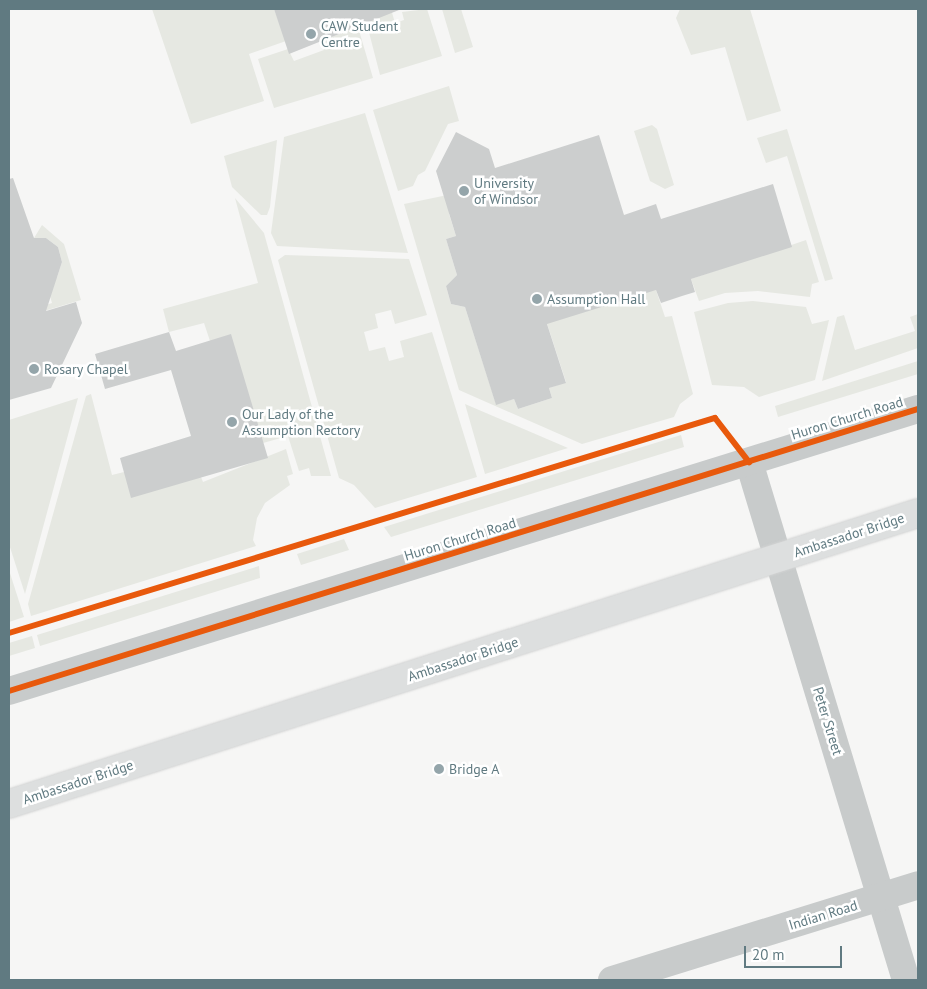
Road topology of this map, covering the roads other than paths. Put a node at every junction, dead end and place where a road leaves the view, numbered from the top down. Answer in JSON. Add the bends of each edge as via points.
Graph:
{"nodes":[{"id":1,"x":918,"y":409,"type":"edge"},
{"id":2,"x":749,"y":462,"type":"junction"},
{"id":3,"x":918,"y":513,"type":"edge"},
{"id":4,"x":9,"y":691,"type":"edge"},
{"id":5,"x":9,"y":804,"type":"edge"},
{"id":6,"x":918,"y":886,"type":"edge"},
{"id":7,"x":881,"y":897,"type":"junction"},
{"id":8,"x":612,"y":980,"type":"edge"},
{"id":9,"x":906,"y":980,"type":"edge"}],
"edges":[{"from":1,"to":2,"type":"street","name":"Huron Church Road"},
{"from":2,"to":4,"type":"street","name":"Huron Church Road"},
{"from":2,"to":7,"type":"street","name":"Peter Street"},
{"from":3,"to":5,"type":"highway","name":"Ambassador Bridge","bridge":true},
{"from":6,"to":7,"type":"street","name":"Indian Road"},
{"from":7,"to":8,"type":"street","name":"Indian Road"},
{"from":7,"to":9,"type":"street","name":"Peter Street"}]}
